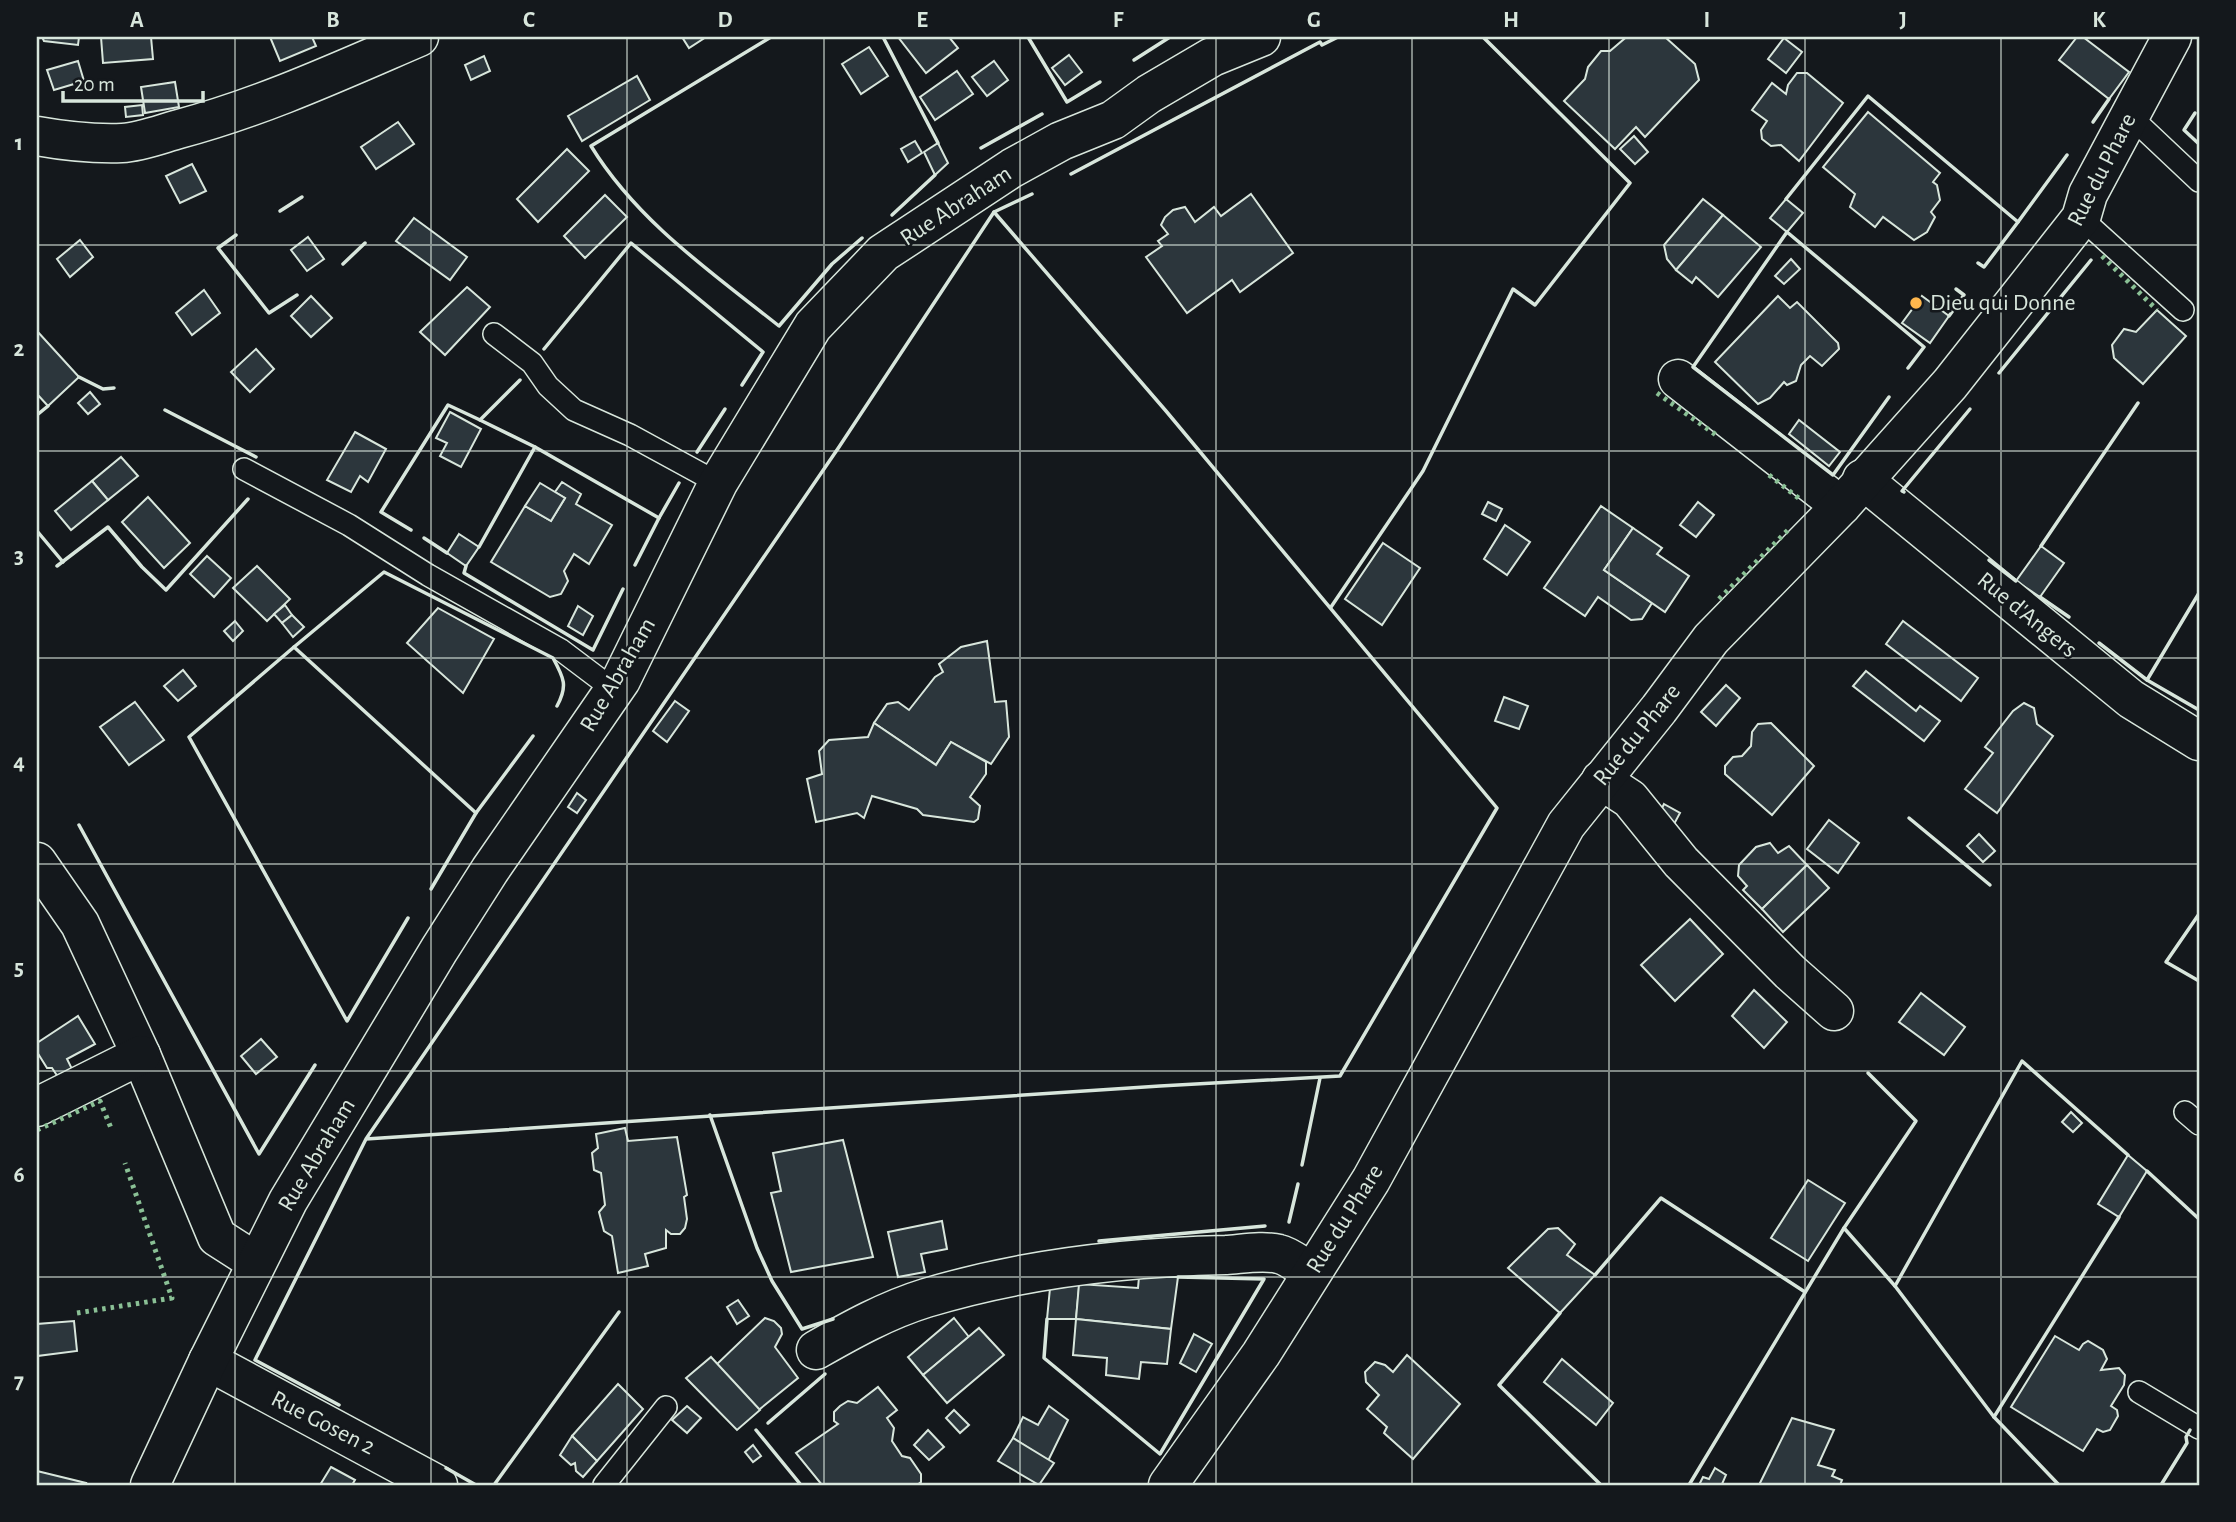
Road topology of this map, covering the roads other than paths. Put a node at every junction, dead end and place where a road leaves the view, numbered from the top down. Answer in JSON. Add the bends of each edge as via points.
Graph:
{"nodes":[{"id":1,"x":419,"y":37,"type":"edge"},
{"id":2,"x":1261,"y":37,"type":"edge"},
{"id":3,"x":2172,"y":37,"type":"edge"},
{"id":4,"x":2130,"y":116,"type":"junction"},
{"id":5,"x":37,"y":136,"type":"edge"},
{"id":6,"x":2199,"y":181,"type":"edge"},
{"id":7,"x":2081,"y":218,"type":"junction"},
{"id":8,"x":2183,"y":310,"type":"dead end"},
{"id":9,"x":494,"y":334,"type":"dead end"},
{"id":10,"x":1678,"y":379,"type":"dead end"},
{"id":11,"x":244,"y":469,"type":"dead end"},
{"id":12,"x":718,"y":483,"type":"junction"},
{"id":13,"x":1851,"y":493,"type":"junction"},
{"id":14,"x":614,"y":690,"type":"junction"},
{"id":15,"x":2199,"y":741,"type":"edge"},
{"id":16,"x":1601,"y":780,"type":"junction"},
{"id":17,"x":37,"y":862,"type":"edge"},
{"id":18,"x":1835,"y":1012,"type":"dead end"},
{"id":19,"x":141,"y":1055,"type":"junction"},
{"id":20,"x":37,"y":1107,"type":"edge"},
{"id":21,"x":256,"y":1262,"type":"junction"},
{"id":22,"x":1311,"y":1272,"type":"junction"},
{"id":23,"x":816,"y":1350,"type":"dead end"},
{"id":24,"x":208,"y":1362,"type":"junction"},
{"id":25,"x":2139,"y":1392,"type":"dead end"},
{"id":26,"x":666,"y":1407,"type":"dead end"},
{"id":27,"x":2199,"y":1428,"type":"edge"},
{"id":28,"x":150,"y":1485,"type":"edge"},
{"id":29,"x":438,"y":1485,"type":"edge"},
{"id":30,"x":604,"y":1485,"type":"edge"},
{"id":31,"x":1168,"y":1485,"type":"edge"}],
"edges":[{"from":1,"to":5,"type":"street","via":[[311,84],[191,126],[124,143]]},
{"from":2,"to":12,"type":"street","name":"Rue Abraham","via":[[1212,57],[1113,120],[1012,168],[883,253],[813,326]]},
{"from":3,"to":4,"type":"street","name":"Rue du Phare"},
{"from":4,"to":6,"type":"lane"},
{"from":4,"to":7,"type":"street","name":"Rue du Phare","via":[[2088,194]]},
{"from":7,"to":8,"type":"lane"},
{"from":7,"to":13,"type":"street","name":"Rue du Phare","via":[[1950,384]]},
{"from":9,"to":12,"type":"lane","via":[[532,363],[574,410]]},
{"from":10,"to":13,"type":"street","name":"Rue d'Angers"},
{"from":11,"to":14,"type":"lane","via":[[349,524],[561,650]]},
{"from":12,"to":14,"type":"street","name":"Rue Abraham"},
{"from":13,"to":15,"type":"street","name":"Rue d'Angers","via":[[2131,699]]},
{"from":13,"to":16,"type":"street","name":"Rue du Phare","via":[[1711,639]]},
{"from":14,"to":21,"type":"street","name":"Rue Abraham","via":[[439,950]]},
{"from":16,"to":18,"type":"street","via":[[1630,799],[1681,862]]},
{"from":16,"to":22,"type":"street","name":"Rue du Phare","via":[[1566,825],[1371,1180]]},
{"from":17,"to":19,"type":"street","via":[[80,924]]},
{"from":19,"to":20,"type":"street"},
{"from":19,"to":21,"type":"street","via":[[218,1237]]},
{"from":21,"to":24,"type":"street","name":"Rue Abraham"},
{"from":22,"to":23,"type":"street","via":[[1280,1254],[1192,1255],[1050,1271],[924,1299],[864,1323]]},
{"from":22,"to":31,"type":"street","name":"Rue du Phare","via":[[1261,1354]]},
{"from":24,"to":28,"type":"street","name":"Rue Abraham"},
{"from":24,"to":29,"type":"street","name":"Rue Gosen 2"},
{"from":25,"to":27,"type":"lane"},
{"from":26,"to":30,"type":"lane"}]}
